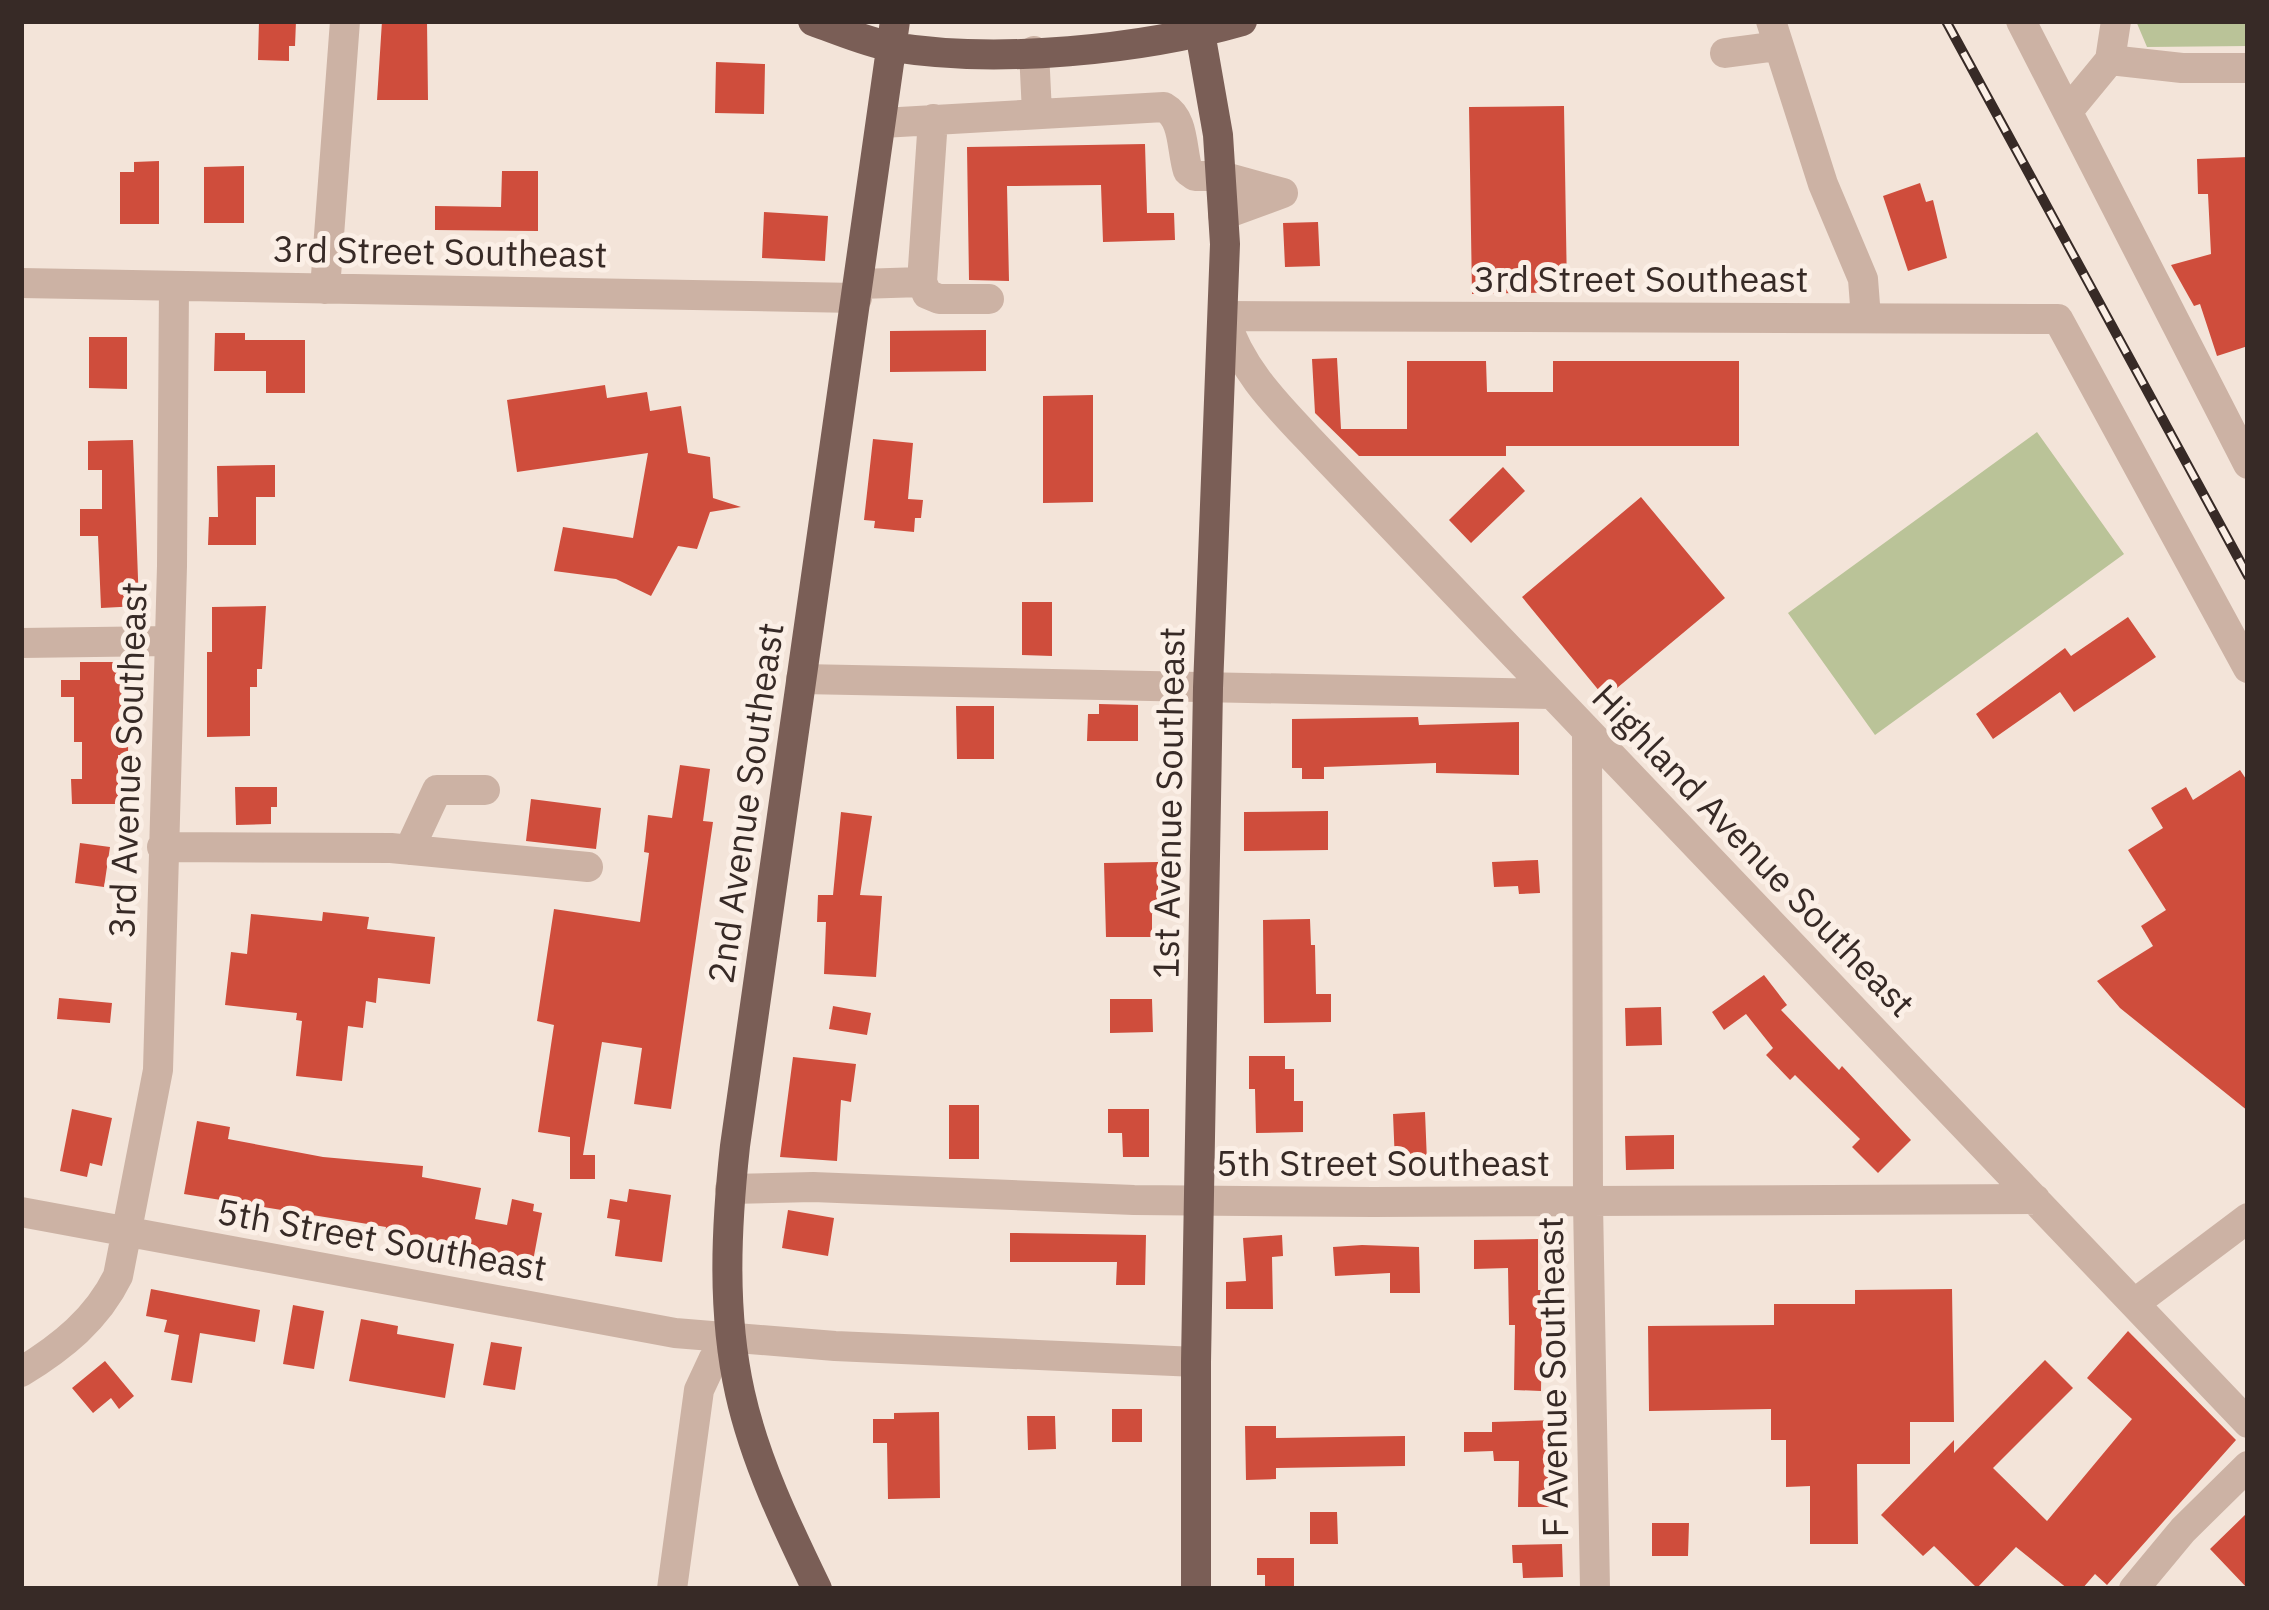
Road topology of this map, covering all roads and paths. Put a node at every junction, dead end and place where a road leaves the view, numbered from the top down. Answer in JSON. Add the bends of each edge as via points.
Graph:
{"nodes":[{"id":1,"x":345,"y":21,"type":"edge"},
{"id":2,"x":813,"y":21,"type":"edge"},
{"id":3,"x":1242,"y":21,"type":"edge"},
{"id":4,"x":2021,"y":21,"type":"edge"},
{"id":5,"x":2116,"y":21,"type":"edge"},
{"id":6,"x":1199,"y":27,"type":"edge"},
{"id":7,"x":1774,"y":33,"type":"edge"},
{"id":8,"x":894,"y":34,"type":"edge"},
{"id":9,"x":1034,"y":51,"type":"junction"},
{"id":10,"x":1725,"y":53,"type":"dead end"},
{"id":11,"x":2110,"y":60,"type":"junction"},
{"id":12,"x":2248,"y":68,"type":"edge"},
{"id":13,"x":2068,"y":111,"type":"junction"},
{"id":14,"x":1037,"y":112,"type":"junction"},
{"id":15,"x":933,"y":119,"type":"junction"},
{"id":16,"x":882,"y":123,"type":"junction"},
{"id":17,"x":1221,"y":176,"type":"junction"},
{"id":18,"x":1223,"y":215,"type":"junction"},
{"id":19,"x":922,"y":282,"type":"junction"},
{"id":20,"x":21,"y":283,"type":"edge"},
{"id":21,"x":174,"y":286,"type":"junction"},
{"id":22,"x":326,"y":289,"type":"junction"},
{"id":23,"x":858,"y":291,"type":"junction"},
{"id":24,"x":989,"y":299,"type":"dead end"},
{"id":25,"x":1224,"y":316,"type":"junction"},
{"id":26,"x":1866,"y":318,"type":"junction"},
{"id":27,"x":2248,"y":464,"type":"edge"},
{"id":28,"x":168,"y":641,"type":"junction"},
{"id":29,"x":21,"y":643,"type":"edge"},
{"id":30,"x":2248,"y":668,"type":"edge"},
{"id":31,"x":801,"y":679,"type":"junction"},
{"id":32,"x":1208,"y":688,"type":"junction"},
{"id":33,"x":1552,"y":694,"type":"junction"},
{"id":34,"x":1587,"y":731,"type":"junction"},
{"id":35,"x":485,"y":790,"type":"dead end"},
{"id":36,"x":162,"y":847,"type":"junction"},
{"id":37,"x":409,"y":850,"type":"junction"},
{"id":38,"x":588,"y":867,"type":"dead end"},
{"id":39,"x":730,"y":1189,"type":"junction"},
{"id":40,"x":2035,"y":1199,"type":"junction"},
{"id":41,"x":1199,"y":1200,"type":"junction"},
{"id":42,"x":1588,"y":1203,"type":"junction"},
{"id":43,"x":21,"y":1212,"type":"edge"},
{"id":44,"x":2248,"y":1218,"type":"edge"},
{"id":45,"x":127,"y":1234,"type":"junction"},
{"id":46,"x":2135,"y":1303,"type":"junction"},
{"id":47,"x":730,"y":1338,"type":"junction"},
{"id":48,"x":1196,"y":1362,"type":"junction"},
{"id":49,"x":21,"y":1372,"type":"edge"},
{"id":50,"x":2248,"y":1423,"type":"edge"},
{"id":51,"x":2248,"y":1466,"type":"edge"},
{"id":52,"x":672,"y":1589,"type":"edge"},
{"id":53,"x":817,"y":1589,"type":"edge"},
{"id":54,"x":1196,"y":1589,"type":"edge"},
{"id":55,"x":1595,"y":1589,"type":"edge"},
{"id":56,"x":2134,"y":1589,"type":"edge"}],
"edges":[{"from":1,"to":22,"type":"street"},
{"from":2,"to":8,"type":"main road"},
{"from":3,"to":6,"type":"main road"},
{"from":4,"to":13,"type":"street"},
{"from":5,"to":11,"type":"street"},
{"from":6,"to":9,"type":"main road","via":[[1121,45]]},
{"from":6,"to":17,"type":"main road","name":"1st Avenue Southeast"},
{"from":7,"to":10,"type":"street"},
{"from":7,"to":26,"type":"street","via":[[1822,184],[1863,279]]},
{"from":8,"to":9,"type":"main road"},
{"from":8,"to":16,"type":"main road","name":"2nd Avenue Southeast"},
{"from":9,"to":14,"type":"street"},
{"from":11,"to":12,"type":"street"},
{"from":11,"to":13,"type":"street"},
{"from":13,"to":27,"type":"street"},
{"from":14,"to":15,"type":"street"},
{"from":14,"to":17,"type":"street","via":[[1164,107],[1174,112],[1188,171]]},
{"from":15,"to":16,"type":"street"},
{"from":15,"to":19,"type":"street"},
{"from":16,"to":23,"type":"main road","name":"2nd Avenue Southeast"},
{"from":17,"to":18,"type":"main road","name":"1st Avenue Southeast"},
{"from":17,"to":18,"type":"street","via":[[1283,193]]},
{"from":18,"to":25,"type":"main road","name":"1st Avenue Southeast"},
{"from":19,"to":23,"type":"street","name":"3rd Street Southeast"},
{"from":19,"to":24,"type":"street","via":[[939,299]]},
{"from":20,"to":21,"type":"street","name":"3rd Street Southeast"},
{"from":21,"to":22,"type":"street","name":"3rd Street Southeast"},
{"from":21,"to":28,"type":"street","name":"3rd Avenue Southeast"},
{"from":22,"to":23,"type":"street","name":"3rd Street Southeast"},
{"from":23,"to":31,"type":"main road","name":"2nd Avenue Southeast"},
{"from":25,"to":26,"type":"street","name":"3rd Street Southeast"},
{"from":25,"to":32,"type":"main road","name":"1st Avenue Southeast"},
{"from":25,"to":33,"type":"street","name":"Highland Avenue Southeast","via":[[1250,375]]},
{"from":26,"to":30,"type":"street","name":"3rd Street Southeast","via":[[2059,320]]},
{"from":28,"to":29,"type":"street"},
{"from":28,"to":36,"type":"street","name":"3rd Avenue Southeast"},
{"from":31,"to":32,"type":"street"},
{"from":31,"to":39,"type":"main road","name":"2nd Avenue Southeast"},
{"from":32,"to":33,"type":"street"},
{"from":32,"to":41,"type":"main road","name":"1st Avenue Southeast"},
{"from":33,"to":34,"type":"street","name":"Highland Avenue Southeast"},
{"from":34,"to":40,"type":"street","name":"Highland Avenue Southeast"},
{"from":34,"to":42,"type":"street","name":"F Avenue Southeast"},
{"from":35,"to":37,"type":"street","via":[[437,790]]},
{"from":36,"to":37,"type":"street"},
{"from":36,"to":45,"type":"street","name":"3rd Avenue Southeast","via":[[158,1070]]},
{"from":37,"to":38,"type":"street"},
{"from":39,"to":41,"type":"street","name":"5th Street Southeast"},
{"from":39,"to":47,"type":"main road","name":"2nd Avenue Southeast"},
{"from":40,"to":42,"type":"street","name":"5th Street Southeast"},
{"from":40,"to":46,"type":"street","name":"Highland Avenue Southeast"},
{"from":41,"to":42,"type":"street","name":"5th Street Southeast"},
{"from":41,"to":48,"type":"main road","name":"1st Avenue Southeast"},
{"from":42,"to":55,"type":"street","name":"F Avenue Southeast"},
{"from":43,"to":45,"type":"street","name":"5th Street Southeast"},
{"from":44,"to":46,"type":"street"},
{"from":45,"to":47,"type":"street","name":"5th Street Southeast"},
{"from":45,"to":49,"type":"street","name":"3rd Avenue Southeast","via":[[106,1301]]},
{"from":46,"to":50,"type":"street","name":"Highland Avenue Southeast"},
{"from":47,"to":48,"type":"street","name":"5th Street Southeast"},
{"from":47,"to":52,"type":"street","via":[[699,1390]]},
{"from":47,"to":53,"type":"main road","name":"2nd Avenue Southeast","via":[[751,1434]]},
{"from":48,"to":54,"type":"main road","name":"1st Avenue Southeast"},
{"from":51,"to":56,"type":"street"}]}
